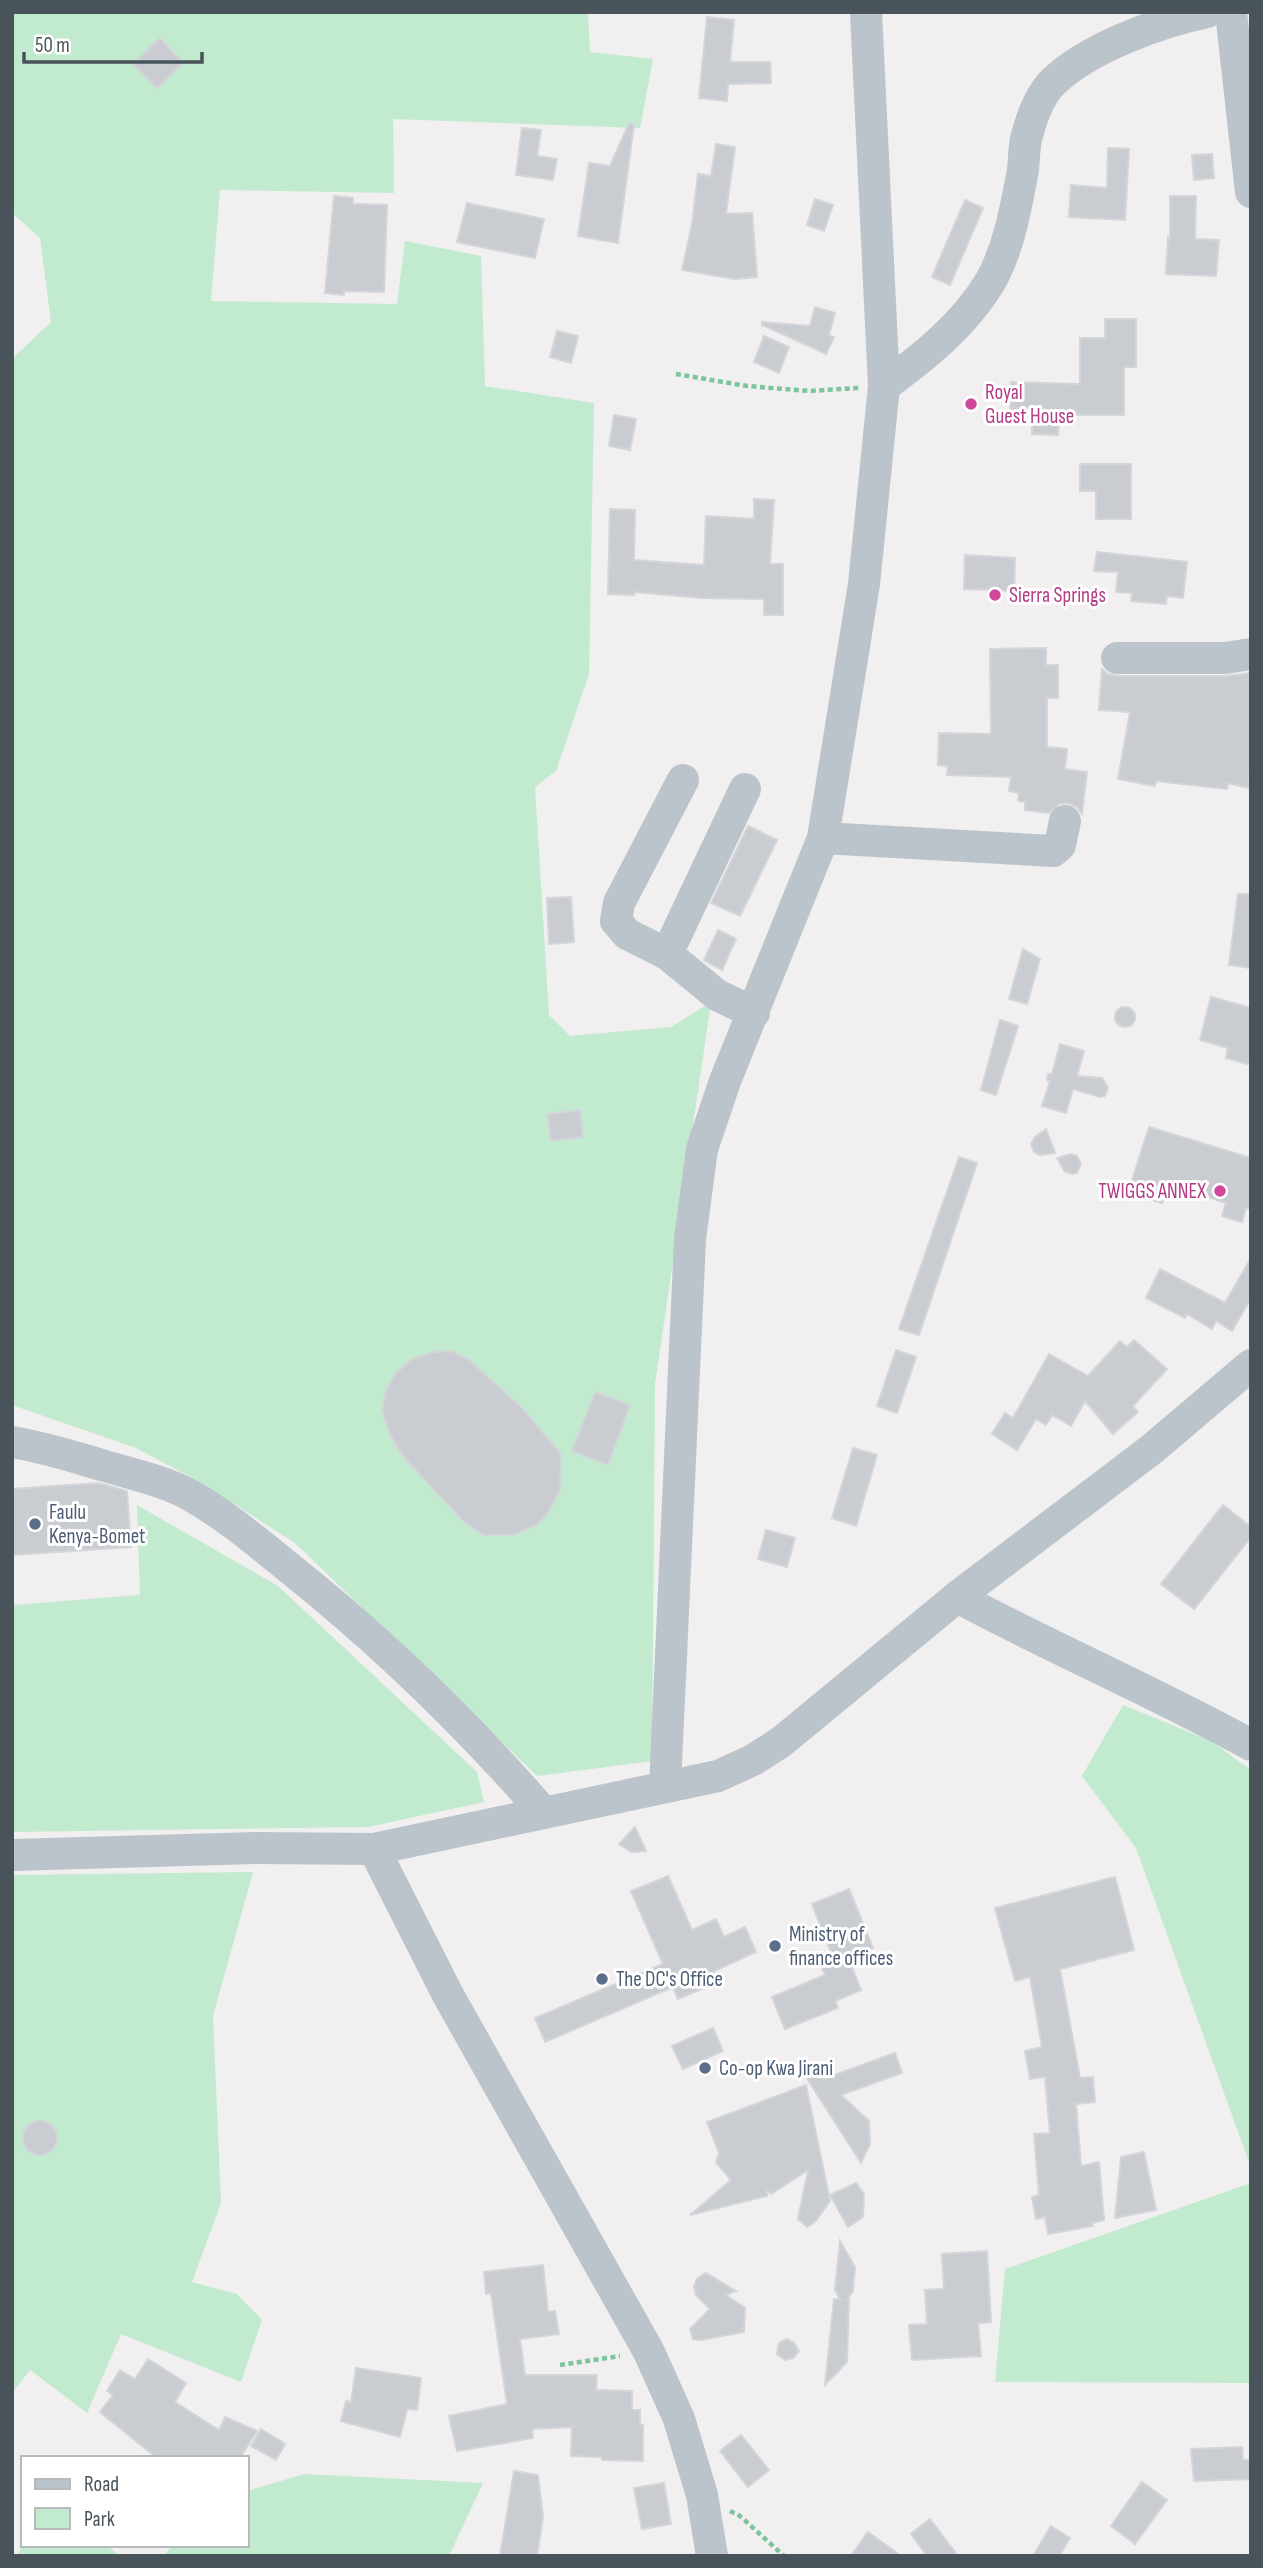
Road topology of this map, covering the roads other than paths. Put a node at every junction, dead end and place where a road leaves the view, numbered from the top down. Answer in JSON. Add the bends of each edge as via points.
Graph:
{"nodes":[{"id":1,"x":866,"y":12,"type":"edge"},
{"id":2,"x":1207,"y":12,"type":"edge"},
{"id":3,"x":1231,"y":12,"type":"edge"},
{"id":4,"x":1251,"y":192,"type":"edge"},
{"id":5,"x":884,"y":386,"type":"junction"},
{"id":6,"x":1251,"y":654,"type":"edge"},
{"id":7,"x":1117,"y":658,"type":"dead end"},
{"id":8,"x":683,"y":780,"type":"dead end"},
{"id":9,"x":745,"y":789,"type":"dead end"},
{"id":10,"x":1065,"y":821,"type":"dead end"},
{"id":11,"x":823,"y":838,"type":"junction"},
{"id":12,"x":667,"y":954,"type":"junction"},
{"id":13,"x":754,"y":1013,"type":"junction"},
{"id":14,"x":1251,"y":1365,"type":"edge"},
{"id":15,"x":12,"y":1442,"type":"edge"},
{"id":16,"x":957,"y":1597,"type":"junction"},
{"id":17,"x":1251,"y":1745,"type":"edge"},
{"id":18,"x":665,"y":1787,"type":"junction"},
{"id":19,"x":544,"y":1813,"type":"junction"},
{"id":20,"x":374,"y":1849,"type":"junction"},
{"id":21,"x":12,"y":1855,"type":"edge"},
{"id":22,"x":712,"y":2556,"type":"edge"}],
"edges":[{"from":1,"to":5,"type":"street"},
{"from":2,"to":5,"type":"street","via":[[1173,19],[1133,36],[1082,60],[1052,83],[1038,103],[1026,140],[1006,245],[990,281],[944,339]]},
{"from":3,"to":4,"type":"street"},
{"from":5,"to":11,"type":"street","via":[[864,584]]},
{"from":6,"to":7,"type":"street","via":[[1225,659]]},
{"from":8,"to":12,"type":"street","via":[[618,904],[616,921],[627,934]]},
{"from":9,"to":12,"type":"street"},
{"from":10,"to":11,"type":"street","via":[[1060,845],[1053,851]]},
{"from":11,"to":13,"type":"street"},
{"from":12,"to":13,"type":"street","via":[[717,995]]},
{"from":13,"to":18,"type":"street","via":[[702,1149],[690,1239]]},
{"from":14,"to":16,"type":"street","via":[[1152,1449]]},
{"from":15,"to":19,"type":"street","via":[[136,1475],[187,1493],[223,1515],[331,1601],[426,1688]]},
{"from":16,"to":17,"type":"street"},
{"from":16,"to":18,"type":"street","via":[[753,1760],[718,1776]]},
{"from":18,"to":19,"type":"street"},
{"from":19,"to":20,"type":"street"},
{"from":20,"to":21,"type":"street"},
{"from":20,"to":22,"type":"street","via":[[448,1995],[649,2352],[679,2419],[702,2495]]}]}
